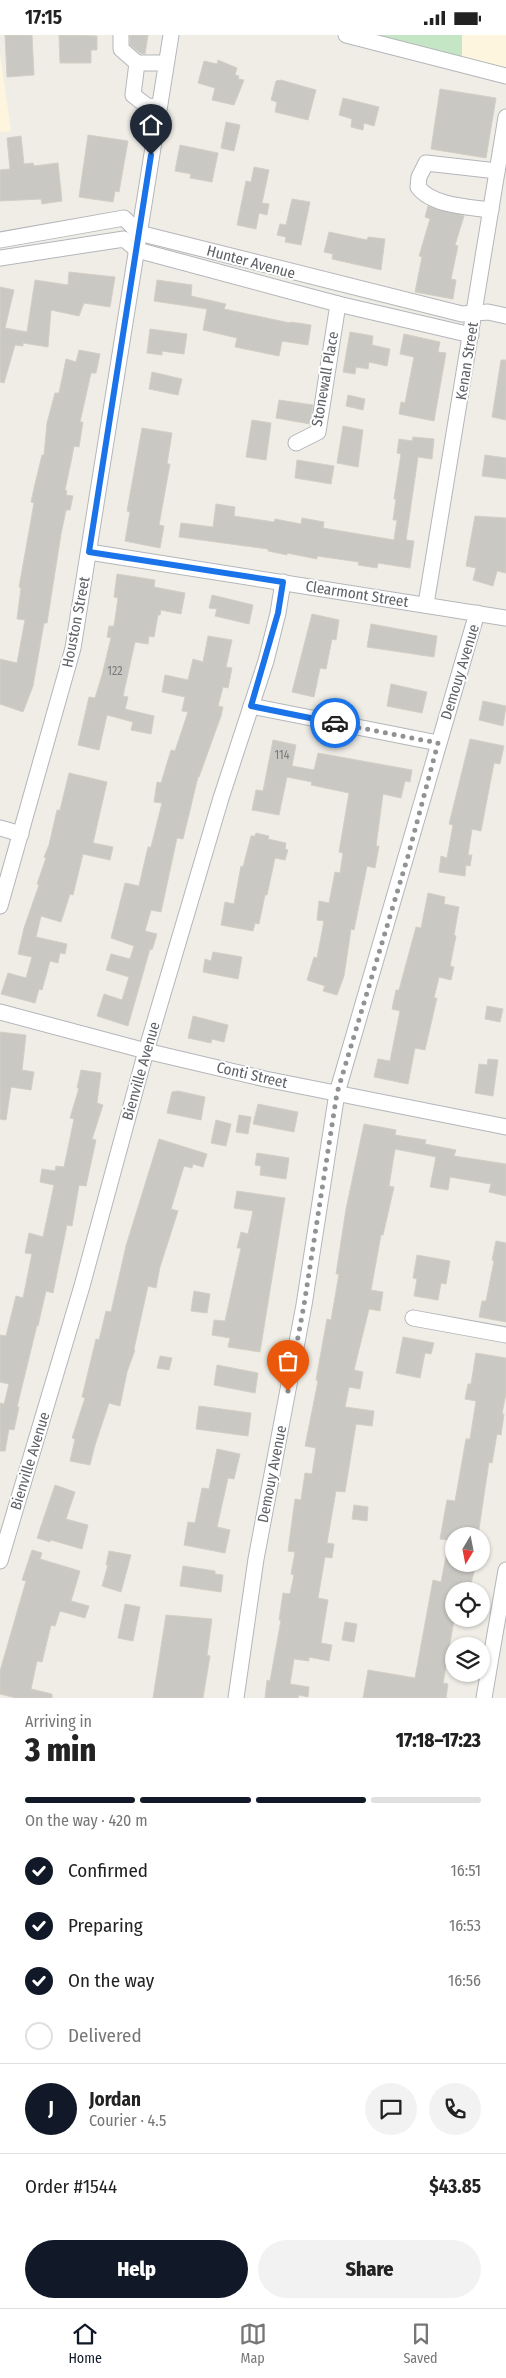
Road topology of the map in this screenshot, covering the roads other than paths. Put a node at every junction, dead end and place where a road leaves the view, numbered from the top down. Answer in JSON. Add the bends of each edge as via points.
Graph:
{"nodes":[{"id":1,"x":121,"y":35,"type":"edge"},
{"id":2,"x":171,"y":35,"type":"edge"},
{"id":3,"x":346,"y":35,"type":"edge"},
{"id":4,"x":136,"y":63,"type":"junction"},
{"id":5,"x":166,"y":63,"type":"junction"},
{"id":6,"x":506,"y":77,"type":"edge"},
{"id":7,"x":159,"y":107,"type":"junction"},
{"id":8,"x":506,"y":117,"type":"edge"},
{"id":9,"x":497,"y":171,"type":"junction"},
{"id":10,"x":491,"y":210,"type":"junction"},
{"id":11,"x":139,"y":233,"type":"junction"},
{"id":12,"x":0,"y":240,"type":"edge"},
{"id":13,"x":137,"y":250,"type":"junction"},
{"id":14,"x":0,"y":258,"type":"edge"},
{"id":15,"x":338,"y":303,"type":"junction"},
{"id":16,"x":474,"y":313,"type":"junction"},
{"id":17,"x":506,"y":316,"type":"edge"},
{"id":18,"x":471,"y":335,"type":"junction"},
{"id":19,"x":296,"y":443,"type":"dead end"},
{"id":20,"x":89,"y":552,"type":"junction"},
{"id":21,"x":283,"y":582,"type":"junction"},
{"id":22,"x":426,"y":605,"type":"junction"},
{"id":23,"x":477,"y":613,"type":"junction"},
{"id":24,"x":506,"y":618,"type":"edge"},
{"id":25,"x":251,"y":706,"type":"junction"},
{"id":26,"x":438,"y":743,"type":"junction"},
{"id":27,"x":0,"y":828,"type":"edge"},
{"id":28,"x":21,"y":834,"type":"junction"},
{"id":29,"x":0,"y":906,"type":"edge"},
{"id":30,"x":0,"y":1011,"type":"edge"},
{"id":31,"x":146,"y":1051,"type":"junction"},
{"id":32,"x":337,"y":1093,"type":"junction"},
{"id":33,"x":506,"y":1127,"type":"edge"},
{"id":34,"x":413,"y":1318,"type":"dead end"},
{"id":35,"x":506,"y":1335,"type":"edge"},
{"id":36,"x":0,"y":1561,"type":"edge"},
{"id":37,"x":506,"y":1570,"type":"edge"},
{"id":38,"x":236,"y":1698,"type":"edge"},
{"id":39,"x":484,"y":1698,"type":"edge"}],
"edges":[{"from":1,"to":4,"type":"street","via":[[121,49]]},
{"from":2,"to":5,"type":"street","name":"Houston Street"},
{"from":3,"to":6,"type":"street"},
{"from":4,"to":5,"type":"street"},
{"from":4,"to":7,"type":"street","via":[[134,95],[147,106]]},
{"from":5,"to":7,"type":"street","name":"Houston Street"},
{"from":7,"to":11,"type":"street","name":"Houston Street"},
{"from":8,"to":9,"type":"street","name":"Kenan Street"},
{"from":9,"to":10,"type":"street","name":"Kenan Street"},
{"from":9,"to":10,"type":"street","via":[[426,163],[419,177],[418,187],[423,194]]},
{"from":10,"to":16,"type":"street","name":"Kenan Street"},
{"from":11,"to":12,"type":"street","name":"Hunter Avenue","via":[[124,218]]},
{"from":11,"to":13,"type":"street","name":"Houston Street"},
{"from":11,"to":16,"type":"street","name":"Hunter Avenue","via":[[462,314]]},
{"from":13,"to":14,"type":"street","name":"Hunter Avenue","via":[[124,239]]},
{"from":13,"to":15,"type":"street","name":"Hunter Avenue"},
{"from":13,"to":20,"type":"street","name":"Houston Street"},
{"from":15,"to":18,"type":"street","name":"Hunter Avenue"},
{"from":15,"to":19,"type":"street","name":"Stonewall Place","via":[[318,432]]},
{"from":16,"to":17,"type":"street","name":"Hunter Avenue"},
{"from":16,"to":18,"type":"street","name":"Kenan Street"},
{"from":18,"to":22,"type":"street","name":"Kenan Street"},
{"from":20,"to":21,"type":"street","name":"Clearmont Street"},
{"from":20,"to":28,"type":"street","name":"Houston Street","via":[[73,648]]},
{"from":21,"to":22,"type":"street","name":"Clearmont Street"},
{"from":21,"to":25,"type":"street","name":"Bienville Avenue","via":[[278,613]]},
{"from":22,"to":23,"type":"street","name":"Clearmont Street"},
{"from":23,"to":24,"type":"street","name":"Clearmont Street"},
{"from":23,"to":26,"type":"street","name":"Demouy Avenue"},
{"from":25,"to":26,"type":"street"},
{"from":25,"to":31,"type":"street","name":"Bienville Avenue"},
{"from":26,"to":32,"type":"street","name":"Demouy Avenue","via":[[408,856]]},
{"from":27,"to":28,"type":"street"},
{"from":28,"to":29,"type":"street","name":"Houston Street"},
{"from":30,"to":31,"type":"street","name":"Conti Street"},
{"from":31,"to":32,"type":"street","name":"Conti Street"},
{"from":31,"to":36,"type":"street","name":"Bienville Avenue","via":[[82,1286]]},
{"from":32,"to":33,"type":"street","name":"Conti Street"},
{"from":32,"to":38,"type":"street","name":"Demouy Avenue","via":[[304,1305],[256,1559]]},
{"from":34,"to":35,"type":"street"},
{"from":37,"to":39,"type":"street"}]}
